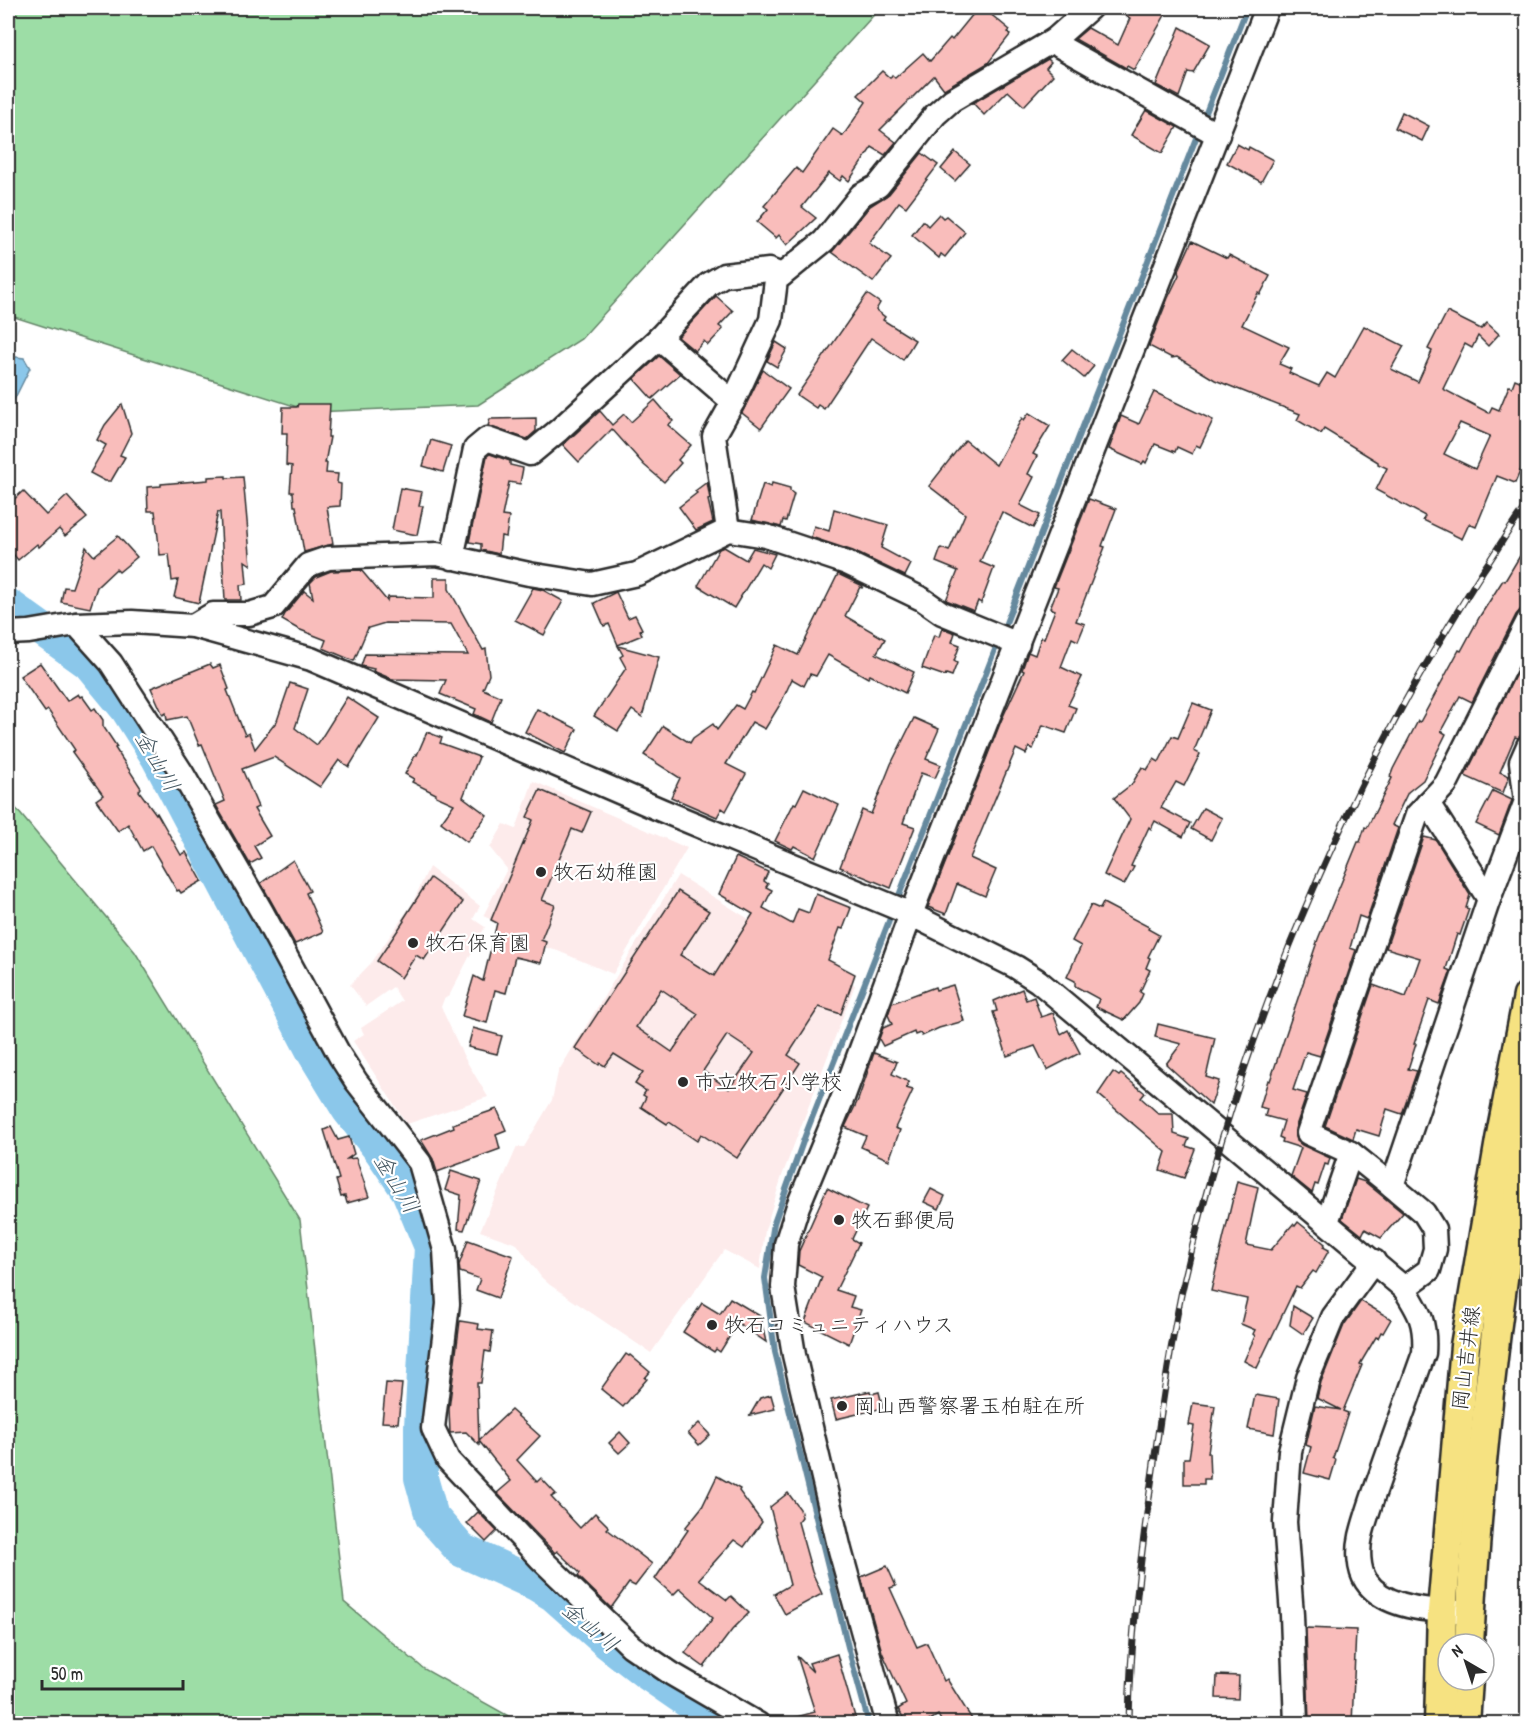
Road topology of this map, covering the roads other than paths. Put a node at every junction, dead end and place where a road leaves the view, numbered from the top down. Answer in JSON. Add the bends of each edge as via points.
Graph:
{"nodes":[{"id":1,"x":1090,"y":8,"type":"edge"},
{"id":2,"x":1267,"y":8,"type":"edge"},
{"id":3,"x":1054,"y":40,"type":"junction"},
{"id":4,"x":1206,"y":128,"type":"junction"},
{"id":5,"x":782,"y":275,"type":"junction"},
{"id":6,"x":659,"y":338,"type":"junction"},
{"id":7,"x":734,"y":402,"type":"junction"},
{"id":8,"x":728,"y":530,"type":"junction"},
{"id":9,"x":452,"y":558,"type":"junction"},
{"id":10,"x":1527,"y":621,"type":"edge"},
{"id":11,"x":69,"y":625,"type":"junction"},
{"id":12,"x":193,"y":626,"type":"junction"},
{"id":13,"x":18,"y":632,"type":"edge"},
{"id":14,"x":1006,"y":639,"type":"junction"},
{"id":15,"x":1527,"y":746,"type":"edge"},
{"id":16,"x":1428,"y":803,"type":"junction"},
{"id":17,"x":1489,"y":898,"type":"junction"},
{"id":18,"x":900,"y":909,"type":"junction"},
{"id":19,"x":1527,"y":996,"type":"edge"},
{"id":20,"x":1527,"y":1119,"type":"edge"},
{"id":21,"x":1351,"y":1153,"type":"junction"},
{"id":22,"x":1392,"y":1186,"type":"junction"},
{"id":23,"x":1327,"y":1222,"type":"junction"},
{"id":24,"x":1374,"y":1260,"type":"junction"},
{"id":25,"x":1404,"y":1288,"type":"junction"},
{"id":26,"x":1442,"y":1611,"type":"junction"},
{"id":27,"x":1471,"y":1611,"type":"junction"},
{"id":28,"x":1470,"y":1632,"type":"edge"},
{"id":29,"x":1467,"y":1692,"type":"edge"},
{"id":30,"x":758,"y":1724,"type":"edge"},
{"id":31,"x":888,"y":1724,"type":"edge"},
{"id":32,"x":1296,"y":1724,"type":"edge"},
{"id":33,"x":1438,"y":1724,"type":"edge"},
{"id":34,"x":1466,"y":1724,"type":"edge"}],
"edges":[{"from":1,"to":3,"type":"street"},
{"from":2,"to":4,"type":"street"},
{"from":3,"to":4,"type":"street"},
{"from":3,"to":5,"type":"street","via":[[952,100],[878,186],[861,195],[824,241]]},
{"from":4,"to":14,"type":"street","via":[[1112,400]]},
{"from":5,"to":6,"type":"street","via":[[769,270],[724,275],[709,284]]},
{"from":5,"to":7,"type":"street","via":[[776,280],[771,320]]},
{"from":6,"to":7,"type":"street"},
{"from":6,"to":9,"type":"street","via":[[530,453],[487,439],[475,448]]},
{"from":7,"to":8,"type":"street","via":[[714,436]]},
{"from":8,"to":9,"type":"street","via":[[637,574],[592,584]]},
{"from":8,"to":14,"type":"street","via":[[766,536],[847,563],[922,599],[942,613]]},
{"from":9,"to":12,"type":"street","via":[[437,554],[328,558],[308,565],[273,607],[249,614],[213,614]]},
{"from":10,"to":16,"type":"street","via":[[1446,784]]},
{"from":11,"to":12,"type":"street","via":[[132,622]]},
{"from":11,"to":13,"type":"street"},
{"from":11,"to":30,"type":"street","via":[[111,663],[182,773],[340,1056],[420,1163],[445,1250],[448,1304],[433,1428],[448,1460],[540,1558],[631,1646]]},
{"from":12,"to":18,"type":"street","via":[[311,659]]},
{"from":14,"to":18,"type":"street"},
{"from":15,"to":17,"type":"street","via":[[1521,762],[1527,801]]},
{"from":16,"to":17,"type":"street"},
{"from":16,"to":21,"type":"street","via":[[1417,815],[1308,1133]]},
{"from":17,"to":22,"type":"street"},
{"from":18,"to":23,"type":"street","via":[[1038,981]]},
{"from":18,"to":31,"type":"street","via":[[844,1095],[786,1244],[783,1287],[794,1355],[840,1550]]},
{"from":19,"to":26,"type":"main road","name":"岡山吉井線","via":[[1465,1346]]},
{"from":20,"to":27,"type":"main road","name":"岡山吉井線","via":[[1493,1343]]},
{"from":21,"to":22,"type":"street"},
{"from":21,"to":23,"type":"street"},
{"from":22,"to":25,"type":"street","via":[[1424,1213],[1434,1229],[1435,1249],[1429,1270]]},
{"from":23,"to":24,"type":"street"},
{"from":24,"to":25,"type":"street"},
{"from":24,"to":32,"type":"street","via":[[1334,1317],[1308,1378],[1290,1451],[1285,1522]]},
{"from":25,"to":26,"type":"street","via":[[1419,1312],[1425,1333],[1424,1353],[1371,1502],[1359,1562],[1365,1580],[1392,1602]]},
{"from":26,"to":27,"type":"street"},
{"from":26,"to":33,"type":"main road","name":"岡山吉井線"},
{"from":27,"to":28,"type":"main road","name":"岡山吉井線"},
{"from":29,"to":34,"type":"main road"}]}
